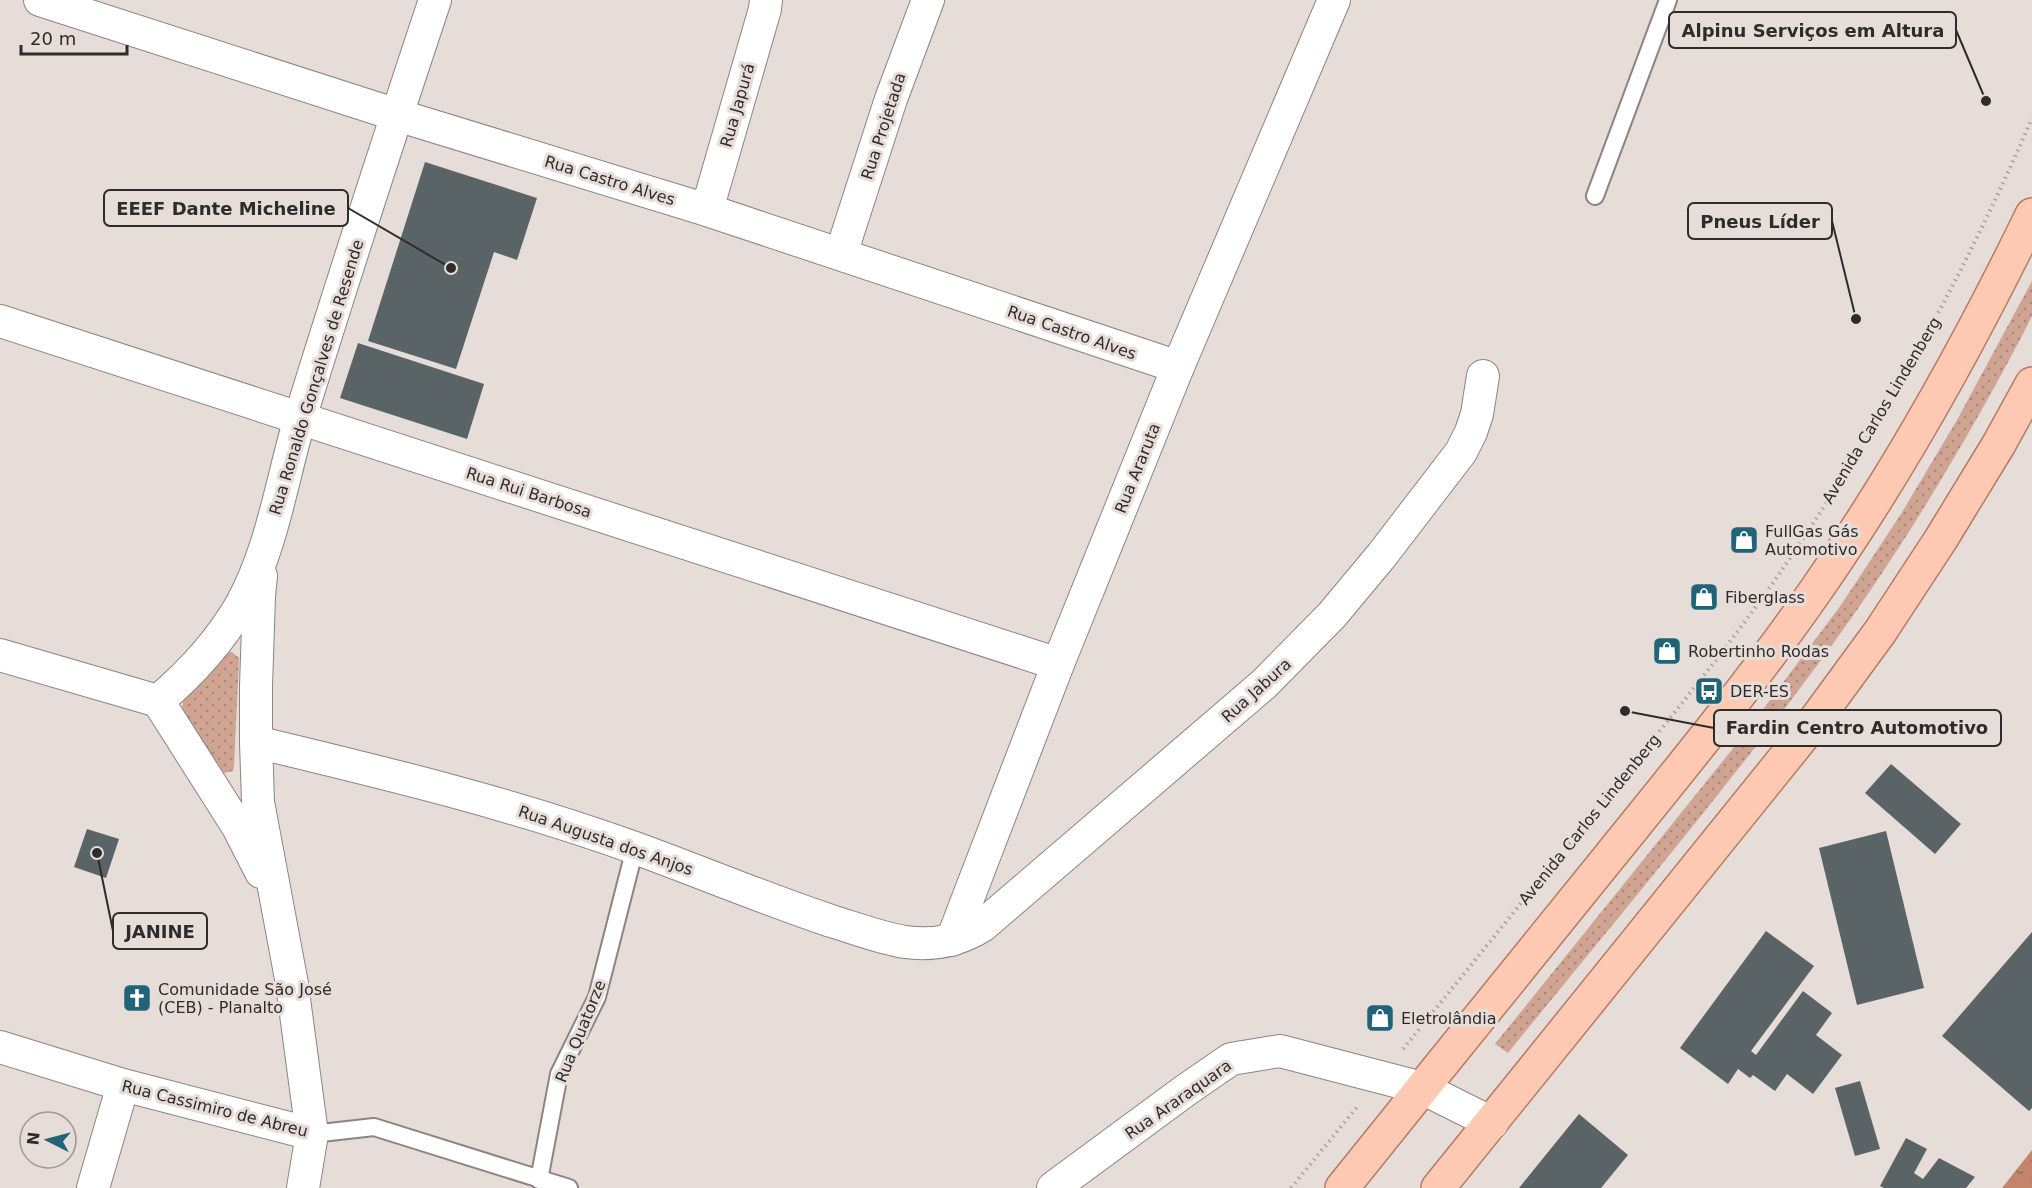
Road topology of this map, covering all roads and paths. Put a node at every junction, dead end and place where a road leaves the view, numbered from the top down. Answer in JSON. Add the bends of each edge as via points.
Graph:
{"nodes":[{"id":1,"x":40,"y":0,"type":"edge"},
{"id":2,"x":435,"y":0,"type":"edge"},
{"id":3,"x":766,"y":0,"type":"edge"},
{"id":4,"x":928,"y":0,"type":"edge"},
{"id":5,"x":1334,"y":0,"type":"edge"},
{"id":6,"x":1668,"y":0,"type":"edge"},
{"id":7,"x":397,"y":115,"type":"junction"},
{"id":8,"x":2032,"y":118,"type":"edge"},
{"id":9,"x":1595,"y":196,"type":"dead end"},
{"id":10,"x":707,"y":210,"type":"junction"},
{"id":11,"x":2032,"y":215,"type":"edge"},
{"id":12,"x":842,"y":254,"type":"junction"},
{"id":13,"x":0,"y":321,"type":"edge"},
{"id":14,"x":1178,"y":367,"type":"junction"},
{"id":15,"x":1483,"y":376,"type":"dead end"},
{"id":16,"x":2032,"y":384,"type":"edge"},
{"id":17,"x":300,"y":417,"type":"junction"},
{"id":18,"x":265,"y":548,"type":"junction"},
{"id":19,"x":226,"y":630,"type":"junction"},
{"id":20,"x":257,"y":643,"type":"junction"},
{"id":21,"x":0,"y":655,"type":"edge"},
{"id":22,"x":1058,"y":664,"type":"junction"},
{"id":23,"x":158,"y":701,"type":"junction"},
{"id":24,"x":256,"y":742,"type":"junction"},
{"id":25,"x":211,"y":784,"type":"junction"},
{"id":26,"x":258,"y":784,"type":"junction"},
{"id":27,"x":635,"y":848,"type":"junction"},
{"id":28,"x":279,"y":915,"type":"junction"},
{"id":29,"x":952,"y":940,"type":"junction"},
{"id":30,"x":0,"y":1047,"type":"edge"},
{"id":31,"x":1380,"y":1077,"type":"junction"},
{"id":32,"x":123,"y":1085,"type":"junction"},
{"id":33,"x":1422,"y":1088,"type":"junction"},
{"id":34,"x":1492,"y":1123,"type":"junction"},
{"id":35,"x":312,"y":1134,"type":"junction"},
{"id":36,"x":538,"y":1179,"type":"junction"},
{"id":37,"x":93,"y":1188,"type":"edge"},
{"id":38,"x":303,"y":1188,"type":"edge"},
{"id":39,"x":569,"y":1188,"type":"edge"},
{"id":40,"x":1053,"y":1188,"type":"edge"},
{"id":41,"x":1292,"y":1188,"type":"edge"},
{"id":42,"x":1342,"y":1188,"type":"edge"},
{"id":43,"x":1438,"y":1188,"type":"edge"}],
"edges":[{"from":1,"to":7,"type":"street","name":"Rua Castro Alves"},
{"from":2,"to":7,"type":"street","name":"Rua Ronaldo Gonçalves de Resende"},
{"from":3,"to":10,"type":"street","name":"Rua Japurá"},
{"from":4,"to":12,"type":"street","name":"Rua Projetada","via":[[891,99]]},
{"from":5,"to":14,"type":"street","name":"Rua Araruta"},
{"from":6,"to":9,"type":"lane"},
{"from":7,"to":10,"type":"street","name":"Rua Castro Alves"},
{"from":7,"to":17,"type":"street","name":"Rua Ronaldo Gonçalves de Resende"},
{"from":8,"to":31,"type":"path","name":"Avenida Carlos Lindenberg","via":[[1924,340],[1871,432],[1785,566],[1690,694]]},
{"from":10,"to":12,"type":"street","name":"Rua Castro Alves"},
{"from":11,"to":33,"type":"main road","via":[[1932,406],[1877,499],[1811,597],[1721,718]]},
{"from":12,"to":14,"type":"street","name":"Rua Castro Alves"},
{"from":13,"to":17,"type":"street","name":"Rua Rui Barbosa"},
{"from":14,"to":22,"type":"street","name":"Rua Araruta"},
{"from":15,"to":29,"type":"street","name":"Rua Jabura","via":[[1477,414],[1461,452],[1358,586],[1312,637],[1264,684],[982,926]]},
{"from":16,"to":34,"type":"main road","via":[[1941,539],[1880,632],[1780,766]]},
{"from":17,"to":18,"type":"street","name":"Rua Ronaldo Gonçalves de Resende"},
{"from":17,"to":22,"type":"street","name":"Rua Rui Barbosa"},
{"from":18,"to":19,"type":"street","name":"Rua Ronaldo Gonçalves de Resende","via":[[255,577]]},
{"from":18,"to":20,"type":"street","name":"Rua Ronaldo Gonçalves de Resende"},
{"from":19,"to":20,"type":"street","via":[[234,627],[249,631]]},
{"from":19,"to":23,"type":"street","name":"Rua Ronaldo Gonçalves de Resende"},
{"from":20,"to":24,"type":"street","name":"Rua Ronaldo Gonçalves de Resende"},
{"from":21,"to":23,"type":"street"},
{"from":22,"to":29,"type":"street","name":"Rua Araruta"},
{"from":23,"to":25,"type":"street","name":"Rua Ronaldo Gonçalves de Resende"},
{"from":24,"to":26,"type":"street","name":"Rua Ronaldo Gonçalves de Resende"},
{"from":24,"to":27,"type":"street","name":"Rua Augusta dos Anjos","via":[[433,785]]},
{"from":25,"to":26,"type":"street","via":[[217,792],[236,798],[245,796]]},
{"from":25,"to":28,"type":"street","name":"Rua Ronaldo Gonçalves de Resende","via":[[238,827]]},
{"from":26,"to":28,"type":"street","name":"Rua Ronaldo Gonçalves de Resende"},
{"from":27,"to":29,"type":"street","name":"Rua Augusta dos Anjos","via":[[843,925],[920,944]]},
{"from":27,"to":36,"type":"lane","name":"Rua Quatorze","via":[[597,997],[559,1074]]},
{"from":28,"to":35,"type":"street","name":"Rua Ronaldo Gonçalves de Resende"},
{"from":30,"to":32,"type":"street","name":"Rua Cassimiro de Abreu"},
{"from":31,"to":33,"type":"street","name":"Rua Araraquara"},
{"from":31,"to":40,"type":"street","name":"Rua Araraquara","via":[[1280,1051],[1231,1059]]},
{"from":31,"to":41,"type":"path","name":"Avenida Carlos Lindenberg"},
{"from":32,"to":35,"type":"street","name":"Rua Cassimiro de Abreu"},
{"from":32,"to":37,"type":"street"},
{"from":33,"to":34,"type":"street","name":"Rua Araraquara"},
{"from":33,"to":42,"type":"main road"},
{"from":34,"to":43,"type":"main road"},
{"from":35,"to":36,"type":"lane","name":"Rua Cassimiro de Abreu","via":[[374,1127]]},
{"from":35,"to":38,"type":"street","name":"Rua Ronaldo Gonçalves de Resende"},
{"from":36,"to":39,"type":"lane","name":"Rua Cassimiro de Abreu"}]}
